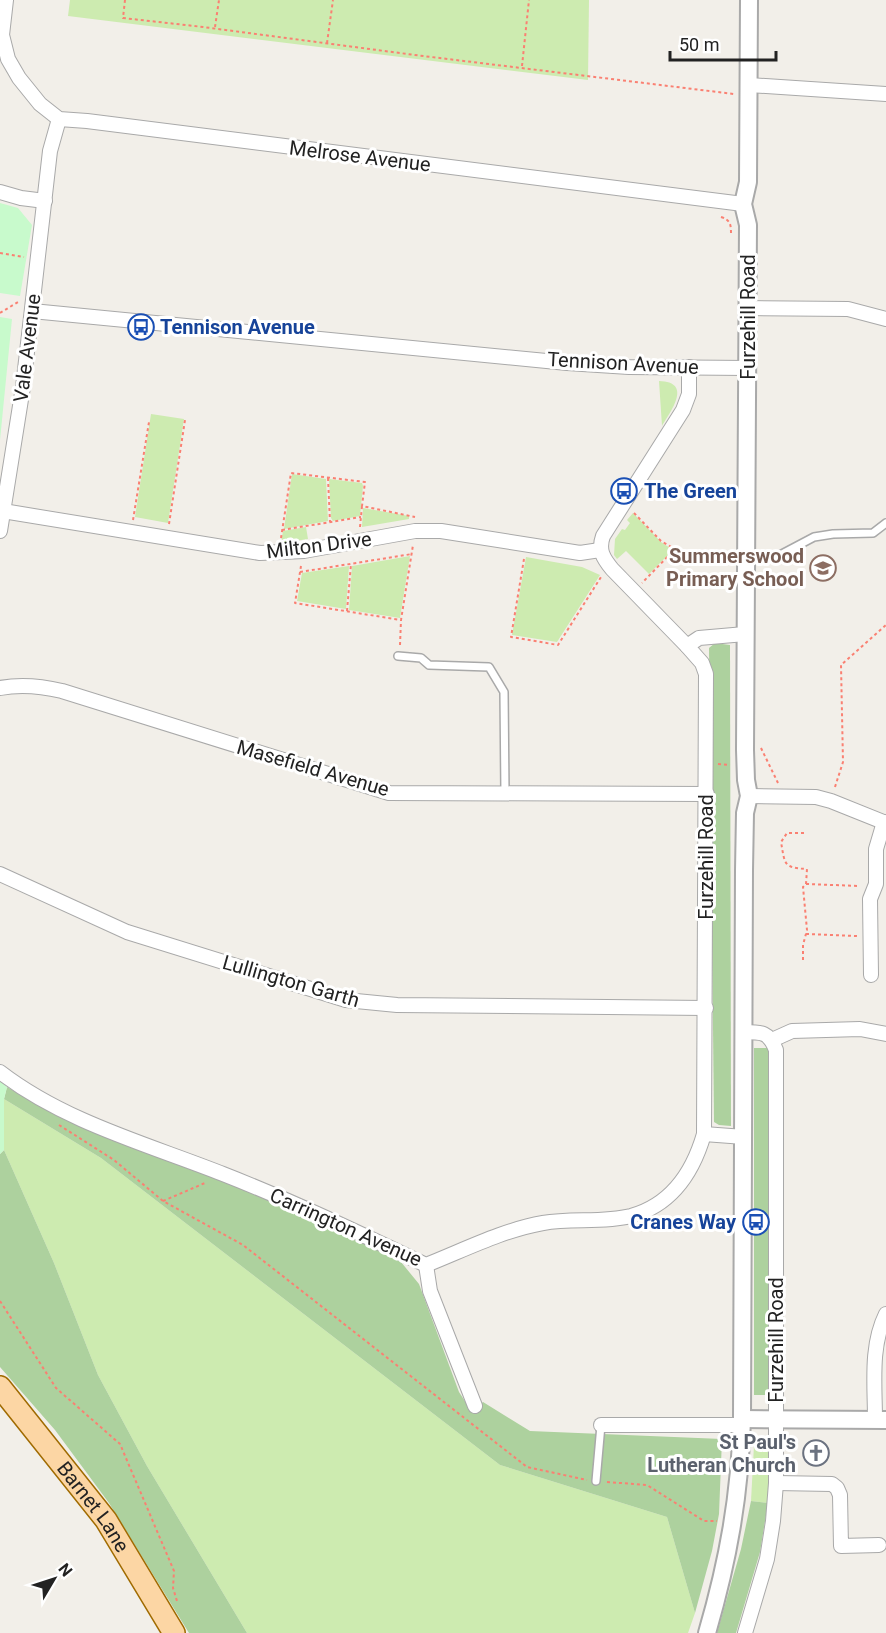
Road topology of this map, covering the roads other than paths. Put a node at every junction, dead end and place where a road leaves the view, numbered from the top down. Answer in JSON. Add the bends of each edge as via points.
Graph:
{"nodes":[{"id":1,"x":6,"y":0,"type":"edge"},
{"id":2,"x":749,"y":0,"type":"edge"},
{"id":3,"x":1,"y":35,"type":"edge"},
{"id":4,"x":749,"y":90,"type":"junction"},
{"id":5,"x":886,"y":94,"type":"edge"},
{"id":6,"x":59,"y":119,"type":"junction"},
{"id":7,"x":0,"y":192,"type":"edge"},
{"id":8,"x":45,"y":201,"type":"junction"},
{"id":9,"x":743,"y":204,"type":"junction"},
{"id":10,"x":32,"y":307,"type":"junction"},
{"id":11,"x":747,"y":308,"type":"junction"},
{"id":12,"x":886,"y":319,"type":"edge"},
{"id":13,"x":689,"y":367,"type":"junction"},
{"id":14,"x":747,"y":368,"type":"junction"},
{"id":15,"x":3,"y":511,"type":"junction"},
{"id":16,"x":886,"y":523,"type":"edge"},
{"id":17,"x":0,"y":531,"type":"edge"},
{"id":18,"x":600,"y":550,"type":"junction"},
{"id":19,"x":746,"y":561,"type":"junction"},
{"id":20,"x":745,"y":634,"type":"junction"},
{"id":21,"x":687,"y":646,"type":"junction"},
{"id":22,"x":398,"y":656,"type":"road end"},
{"id":23,"x":0,"y":688,"type":"edge"},
{"id":24,"x":505,"y":793,"type":"junction"},
{"id":25,"x":706,"y":794,"type":"junction"},
{"id":26,"x":749,"y":796,"type":"junction"},
{"id":27,"x":885,"y":823,"type":"edge"},
{"id":28,"x":0,"y":874,"type":"edge"},
{"id":29,"x":871,"y":975,"type":"dead end"},
{"id":30,"x":706,"y":1008,"type":"junction"},
{"id":31,"x":744,"y":1032,"type":"junction"},
{"id":32,"x":886,"y":1034,"type":"edge"},
{"id":33,"x":772,"y":1040,"type":"junction"},
{"id":34,"x":0,"y":1072,"type":"edge"},
{"id":35,"x":704,"y":1134,"type":"junction"},
{"id":36,"x":744,"y":1137,"type":"junction"},
{"id":37,"x":426,"y":1265,"type":"junction"},
{"id":38,"x":886,"y":1314,"type":"edge"},
{"id":39,"x":0,"y":1387,"type":"edge"},
{"id":40,"x":475,"y":1406,"type":"dead end"},
{"id":41,"x":776,"y":1418,"type":"junction"},
{"id":42,"x":881,"y":1420,"type":"edge"},
{"id":43,"x":742,"y":1422,"type":"junction"},
{"id":44,"x":601,"y":1425,"type":"joint"},
{"id":45,"x":596,"y":1481,"type":"road end"},
{"id":46,"x":776,"y":1483,"type":"junction"},
{"id":47,"x":879,"y":1545,"type":"dead end"},
{"id":48,"x":174,"y":1633,"type":"edge"},
{"id":49,"x":707,"y":1633,"type":"edge"},
{"id":50,"x":745,"y":1633,"type":"edge"}],
"edges":[{"from":1,"to":3,"type":"street"},
{"from":2,"to":4,"type":"street","name":"Furzehill Road"},
{"from":3,"to":6,"type":"street","via":[[8,59],[20,78],[39,104]]},
{"from":4,"to":5,"type":"street"},
{"from":4,"to":9,"type":"street","name":"Furzehill Road","via":[[748,182]]},
{"from":6,"to":8,"type":"street","via":[[50,151]]},
{"from":6,"to":9,"type":"street","name":"Melrose Avenue"},
{"from":7,"to":8,"type":"street"},
{"from":8,"to":10,"type":"street","name":"Vale Avenue"},
{"from":9,"to":11,"type":"street","name":"Furzehill Road","via":[[748,225]]},
{"from":10,"to":13,"type":"street","name":"Tennison Avenue","via":[[629,368]]},
{"from":10,"to":15,"type":"street","name":"Vale Avenue"},
{"from":11,"to":12,"type":"street","via":[[848,309]]},
{"from":11,"to":14,"type":"street","name":"Furzehill Road"},
{"from":13,"to":14,"type":"street","name":"Tennison Avenue"},
{"from":13,"to":18,"type":"street","via":[[689,394],[683,410],[603,536]]},
{"from":14,"to":19,"type":"street","name":"Furzehill Road"},
{"from":15,"to":17,"type":"street","name":"Vale Avenue"},
{"from":15,"to":18,"type":"street","name":"Milton Drive","via":[[260,553],[304,551],[418,524],[580,553]]},
{"from":16,"to":19,"type":"lane","via":[[873,533],[814,537],[778,556]]},
{"from":18,"to":21,"type":"street","via":[[612,569]]},
{"from":19,"to":20,"type":"street","name":"Furzehill Road"},
{"from":20,"to":21,"type":"street","via":[[699,638]]},
{"from":20,"to":26,"type":"street","name":"Furzehill Road"},
{"from":21,"to":25,"type":"street","name":"Furzehill Road","via":[[706,674]]},
{"from":22,"to":24,"type":"lane","via":[[421,658],[429,665],[489,667],[504,692]]},
{"from":23,"to":24,"type":"street","name":"Masefield Avenue","via":[[40,686],[62,691],[389,793]]},
{"from":24,"to":25,"type":"street","name":"Masefield Avenue"},
{"from":25,"to":30,"type":"street","name":"Furzehill Road"},
{"from":26,"to":27,"type":"street","via":[[816,797]]},
{"from":26,"to":31,"type":"street","name":"Furzehill Road","via":[[745,813]]},
{"from":27,"to":29,"type":"street","via":[[876,849],[875,887],[870,899]]},
{"from":28,"to":30,"type":"street","name":"Lullington Garth","via":[[127,932],[346,1000],[397,1005]]},
{"from":30,"to":35,"type":"street","name":"Furzehill Road"},
{"from":31,"to":33,"type":"street","via":[[766,1034]]},
{"from":31,"to":36,"type":"street","name":"Furzehill Road"},
{"from":32,"to":33,"type":"street","via":[[860,1029],[792,1031]]},
{"from":33,"to":41,"type":"street","name":"Furzehill Road","via":[[776,1050]]},
{"from":34,"to":37,"type":"street","name":"Carrington Avenue","via":[[45,1103],[80,1119],[225,1174]]},
{"from":35,"to":36,"type":"street"},
{"from":35,"to":37,"type":"street","name":"Carrington Avenue","via":[[683,1182],[656,1206],[631,1216],[543,1223]]},
{"from":36,"to":43,"type":"street","name":"Furzehill Road"},
{"from":37,"to":40,"type":"street","via":[[430,1291]]},
{"from":38,"to":42,"type":"street","via":[[875,1353]]},
{"from":39,"to":48,"type":"main road","name":"Barnet Lane","via":[[106,1520]]},
{"from":41,"to":42,"type":"street"},
{"from":41,"to":43,"type":"street","name":"Furzehill Road"},
{"from":41,"to":46,"type":"street","name":"Furzehill Road"},
{"from":43,"to":44,"type":"street"},
{"from":43,"to":49,"type":"street","name":"Furzehill Road","via":[[732,1534]]},
{"from":44,"to":45,"type":"lane"},
{"from":46,"to":47,"type":"street","via":[[832,1484],[840,1495],[841,1546]]},
{"from":46,"to":50,"type":"street","name":"Furzehill Road","via":[[767,1559]]}]}
